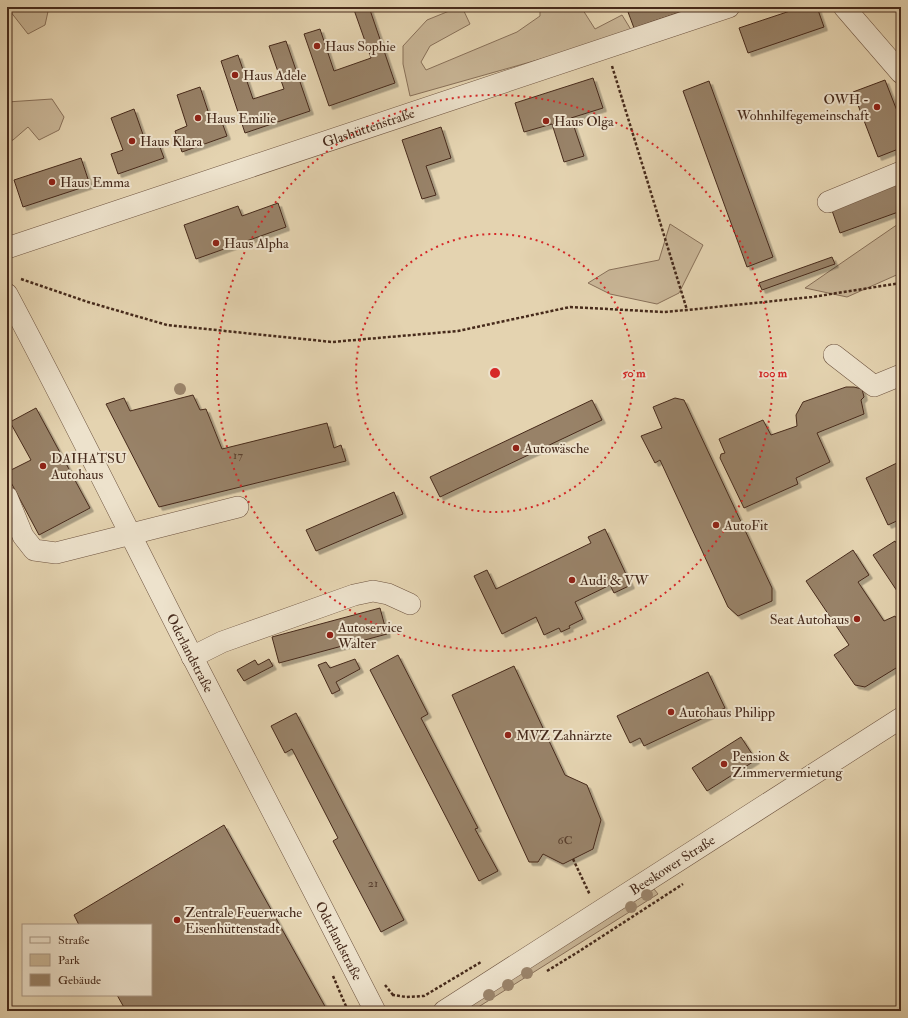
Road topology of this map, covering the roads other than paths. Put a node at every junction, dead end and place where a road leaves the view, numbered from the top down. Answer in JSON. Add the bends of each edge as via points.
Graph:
{"nodes":[{"id":1,"x":729,"y":7,"type":"edge"},
{"id":2,"x":844,"y":7,"type":"edge"},
{"id":3,"x":901,"y":73,"type":"edge"},
{"id":4,"x":901,"y":172,"type":"edge"},
{"id":5,"x":828,"y":202,"type":"dead end"},
{"id":6,"x":7,"y":248,"type":"edge"},
{"id":7,"x":10,"y":285,"type":"edge"},
{"id":8,"x":834,"y":355,"type":"dead end"},
{"id":9,"x":901,"y":375,"type":"edge"},
{"id":10,"x":7,"y":497,"type":"edge"},
{"id":11,"x":238,"y":507,"type":"dead end"},
{"id":12,"x":131,"y":535,"type":"junction"},
{"id":13,"x":410,"y":604,"type":"dead end"},
{"id":14,"x":192,"y":657,"type":"junction"},
{"id":15,"x":901,"y":718,"type":"edge"},
{"id":16,"x":375,"y":1011,"type":"edge"},
{"id":17,"x":444,"y":1011,"type":"edge"}],
"edges":[{"from":1,"to":6,"type":"street","name":"Glashüttenstraße"},
{"from":2,"to":3,"type":"street"},
{"from":4,"to":5,"type":"street"},
{"from":7,"to":12,"type":"street","name":"Oderlandstraße"},
{"from":8,"to":9,"type":"street","via":[[874,386]]},
{"from":10,"to":12,"type":"street","via":[[23,536],[34,550],[56,553]]},
{"from":11,"to":12,"type":"street"},
{"from":12,"to":14,"type":"street","name":"Oderlandstraße"},
{"from":13,"to":14,"type":"street","via":[[388,594],[373,591],[354,595],[222,642]]},
{"from":14,"to":16,"type":"street","name":"Oderlandstraße"},
{"from":15,"to":17,"type":"street","name":"Beeskower Straße"}]}
